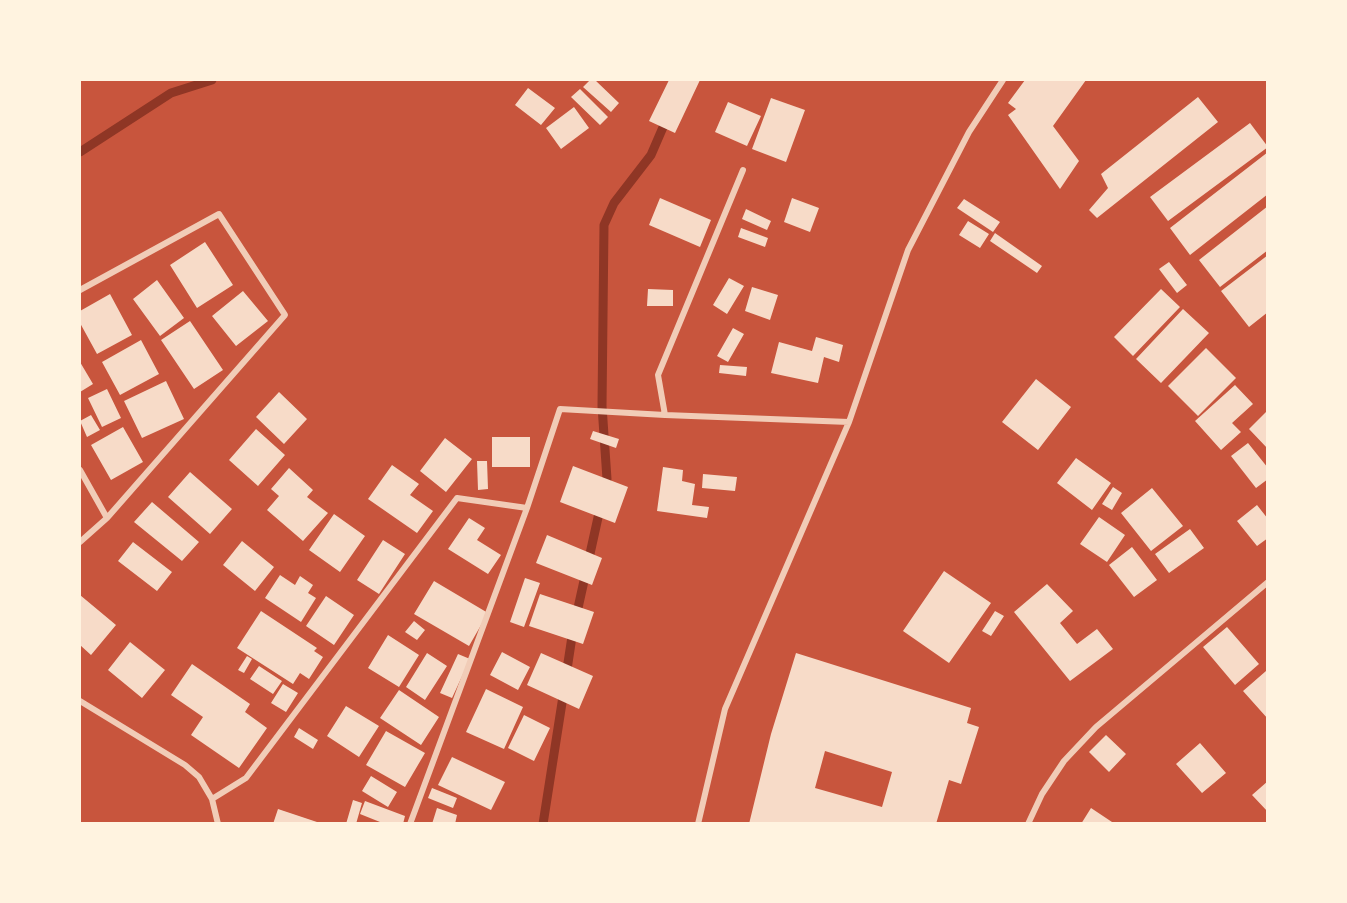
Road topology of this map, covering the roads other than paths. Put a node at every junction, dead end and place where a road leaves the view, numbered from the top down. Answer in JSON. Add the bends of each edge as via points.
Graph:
{"nodes":[{"id":1,"x":1003,"y":80,"type":"edge"},
{"id":2,"x":743,"y":170,"type":"dead end"},
{"id":3,"x":80,"y":290,"type":"edge"},
{"id":4,"x":665,"y":415,"type":"junction"},
{"id":5,"x":849,"y":422,"type":"junction"},
{"id":6,"x":80,"y":470,"type":"edge"},
{"id":7,"x":527,"y":508,"type":"junction"},
{"id":8,"x":107,"y":518,"type":"junction"},
{"id":9,"x":80,"y":542,"type":"edge"},
{"id":10,"x":1268,"y":582,"type":"edge"},
{"id":11,"x":80,"y":700,"type":"edge"},
{"id":12,"x":212,"y":799,"type":"junction"},
{"id":13,"x":218,"y":824,"type":"edge"},
{"id":14,"x":410,"y":824,"type":"edge"},
{"id":15,"x":698,"y":824,"type":"edge"},
{"id":16,"x":1028,"y":824,"type":"edge"}],
"edges":[{"from":1,"to":5,"type":"street","via":[[969,132],[908,250]]},
{"from":2,"to":4,"type":"street","via":[[658,375]]},
{"from":3,"to":8,"type":"street","via":[[219,214],[285,315]]},
{"from":4,"to":5,"type":"street"},
{"from":4,"to":7,"type":"street","via":[[560,409]]},
{"from":5,"to":15,"type":"street","via":[[725,709]]},
{"from":6,"to":8,"type":"street"},
{"from":7,"to":12,"type":"street","via":[[457,498],[246,778]]},
{"from":7,"to":14,"type":"street"},
{"from":8,"to":9,"type":"street"},
{"from":10,"to":16,"type":"street","via":[[1096,728],[1064,761],[1041,795]]},
{"from":11,"to":12,"type":"street","via":[[185,765],[199,777]]},
{"from":12,"to":13,"type":"street"}]}
